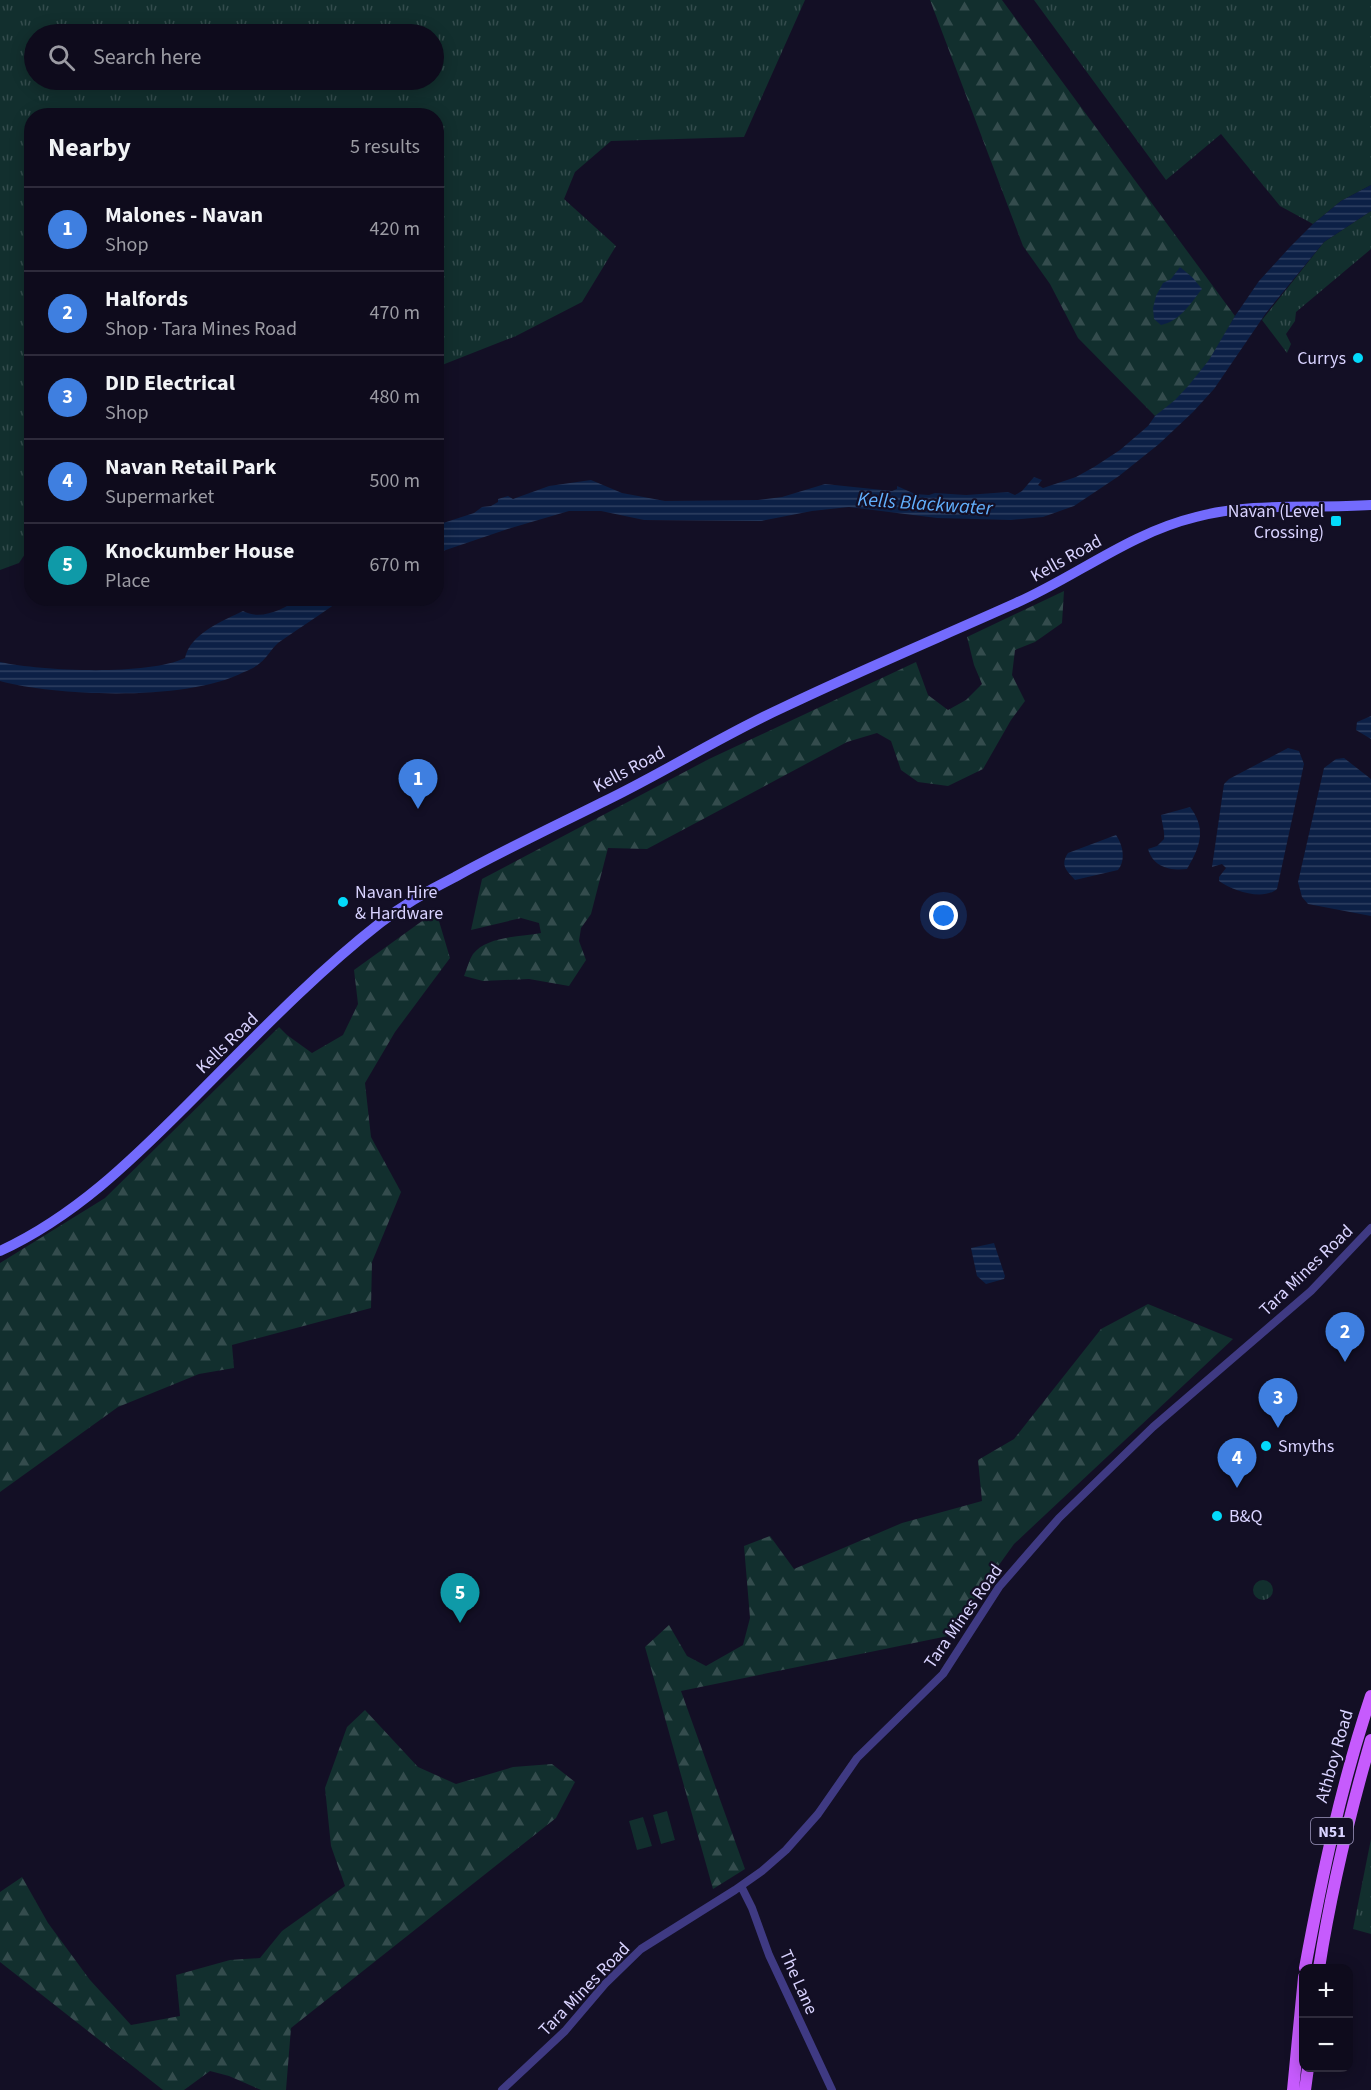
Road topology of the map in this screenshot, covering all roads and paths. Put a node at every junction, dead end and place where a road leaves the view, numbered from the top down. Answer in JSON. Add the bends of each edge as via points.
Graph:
{"nodes":[{"id":1,"x":1371,"y":505,"type":"edge"},
{"id":2,"x":1371,"y":1228,"type":"edge"},
{"id":3,"x":0,"y":1251,"type":"edge"},
{"id":4,"x":1371,"y":1696,"type":"edge"},
{"id":5,"x":1371,"y":1740,"type":"edge"},
{"id":6,"x":741,"y":1886,"type":"junction"},
{"id":7,"x":1306,"y":1964,"type":"edge"},
{"id":8,"x":1320,"y":1964,"type":"edge"},
{"id":9,"x":1300,"y":2018,"type":"edge"},
{"id":10,"x":1307,"y":2072,"type":"edge"},
{"id":11,"x":502,"y":2090,"type":"edge"},
{"id":12,"x":831,"y":2090,"type":"edge"},
{"id":13,"x":1293,"y":2090,"type":"edge"},
{"id":14,"x":1305,"y":2090,"type":"edge"}],
"edges":[{"from":1,"to":3,"type":"main road","name":"Kells Road","via":[[1244,508],[1171,524],[1106,554],[1027,598],[719,739],[443,883],[385,919],[344,952],[93,1194],[51,1224]]},
{"from":2,"to":6,"type":"street","name":"Tara Mines Road","via":[[1311,1291],[1153,1427],[1059,1518],[999,1587],[943,1674],[857,1758],[818,1814],[786,1850]]},
{"from":4,"to":7,"type":"main road","name":"Athboy Road","number":"N51","via":[[1342,1791]]},
{"from":5,"to":8,"type":"main road","name":"Athboy Road","number":"N51","via":[[1347,1822]]},
{"from":6,"to":11,"type":"street","name":"Tara Mines Road","via":[[628,1960],[565,2031]]},
{"from":6,"to":12,"type":"street","name":"The Lane"},
{"from":9,"to":13,"type":"main road"},
{"from":10,"to":14,"type":"main road"}]}
